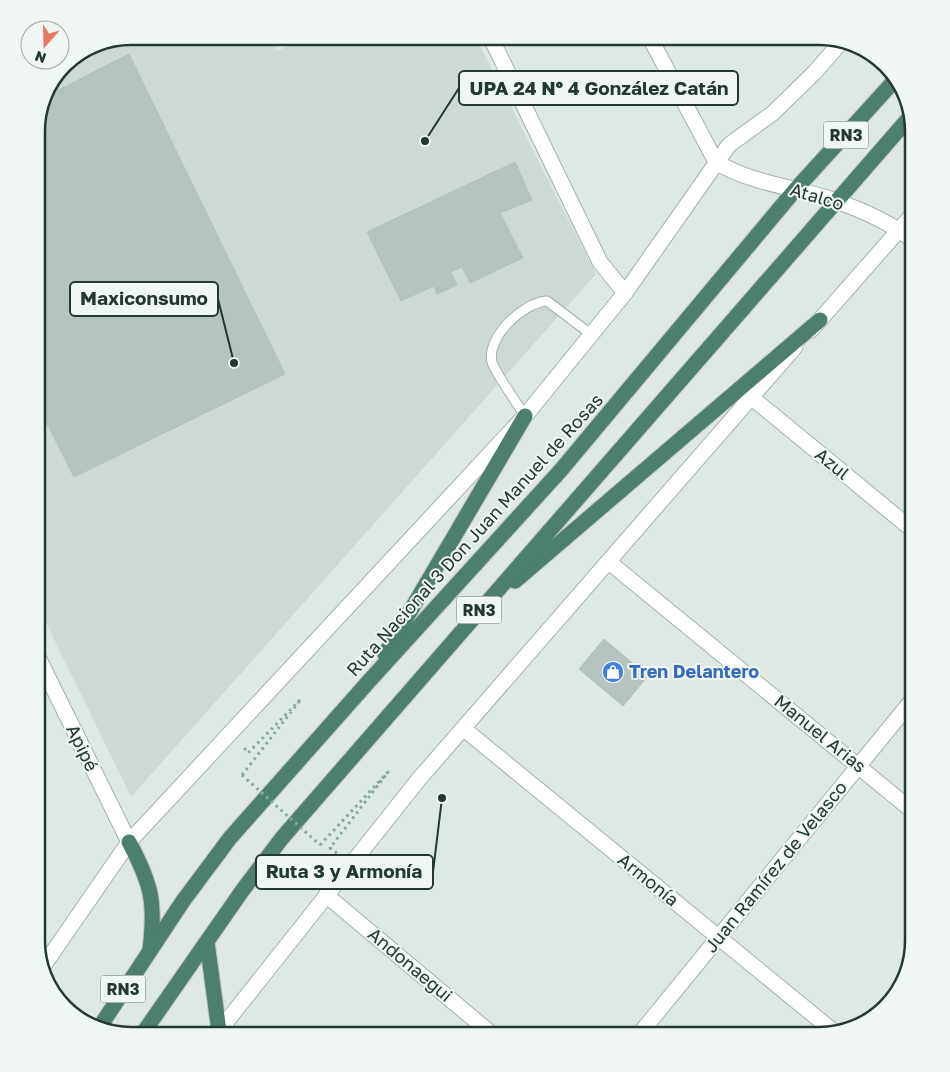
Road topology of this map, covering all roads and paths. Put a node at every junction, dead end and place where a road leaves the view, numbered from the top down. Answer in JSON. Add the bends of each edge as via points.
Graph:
{"nodes":[{"id":1,"x":494,"y":45,"type":"edge"},
{"id":2,"x":655,"y":45,"type":"edge"},
{"id":3,"x":836,"y":47,"type":"edge"},
{"id":4,"x":891,"y":85,"type":"edge"},
{"id":5,"x":904,"y":123,"type":"edge"},
{"id":6,"x":716,"y":162,"type":"junction"},
{"id":7,"x":795,"y":190,"type":"junction"},
{"id":8,"x":836,"y":201,"type":"junction"},
{"id":9,"x":905,"y":223,"type":"edge"},
{"id":10,"x":899,"y":230,"type":"junction"},
{"id":11,"x":905,"y":234,"type":"edge"},
{"id":12,"x":625,"y":293,"type":"junction"},
{"id":13,"x":820,"y":320,"type":"junction"},
{"id":14,"x":592,"y":335,"type":"junction"},
{"id":15,"x":751,"y":397,"type":"junction"},
{"id":16,"x":526,"y":416,"type":"junction"},
{"id":17,"x":905,"y":523,"type":"edge"},
{"id":18,"x":609,"y":562,"type":"junction"},
{"id":19,"x":474,"y":616,"type":"junction"},
{"id":20,"x":45,"y":672,"type":"edge"},
{"id":21,"x":370,"y":680,"type":"junction"},
{"id":22,"x":905,"y":709,"type":"edge"},
{"id":23,"x":464,"y":729,"type":"junction"},
{"id":24,"x":232,"y":733,"type":"junction"},
{"id":25,"x":859,"y":766,"type":"junction"},
{"id":26,"x":905,"y":804,"type":"edge"},
{"id":27,"x":129,"y":842,"type":"junction"},
{"id":28,"x":350,"y":864,"type":"junction"},
{"id":29,"x":326,"y":895,"type":"junction"},
{"id":30,"x":719,"y":938,"type":"junction"},
{"id":31,"x":207,"y":942,"type":"junction"},
{"id":32,"x":150,"y":953,"type":"junction"},
{"id":33,"x":48,"y":960,"type":"edge"},
{"id":34,"x":103,"y":1022,"type":"edge"},
{"id":35,"x":827,"y":1026,"type":"edge"},
{"id":36,"x":147,"y":1027,"type":"edge"},
{"id":37,"x":217,"y":1027,"type":"edge"},
{"id":38,"x":223,"y":1027,"type":"edge"},
{"id":39,"x":483,"y":1027,"type":"edge"},
{"id":40,"x":645,"y":1027,"type":"edge"}],
"edges":[{"from":1,"to":12,"type":"street","via":[[600,262]]},
{"from":2,"to":6,"type":"street"},
{"from":3,"to":6,"type":"street","via":[[773,113],[729,145]]},
{"from":4,"to":7,"type":"highway","name":"Ruta Nacional 3 Don Juan Manuel de Rosas","number":"RN3"},
{"from":5,"to":8,"type":"highway","number":"RN3"},
{"from":6,"to":7,"type":"street","name":"Atalco","via":[[732,172]]},
{"from":6,"to":12,"type":"street"},
{"from":7,"to":8,"type":"street","name":"Atalco"},
{"from":7,"to":21,"type":"highway","name":"Ruta Nacional 3 Don Juan Manuel de Rosas","number":"RN3","via":[[561,470]]},
{"from":8,"to":10,"type":"street","name":"Atalco"},
{"from":8,"to":19,"type":"highway","number":"RN3"},
{"from":9,"to":10,"type":"street"},
{"from":10,"to":11,"type":"street","name":"Atalco"},
{"from":10,"to":13,"type":"street"},
{"from":12,"to":14,"type":"street"},
{"from":13,"to":15,"type":"street"},
{"from":13,"to":19,"type":"highway"},
{"from":14,"to":16,"type":"street"},
{"from":14,"to":16,"type":"lane","via":[[547,300],[536,301],[502,327],[492,362]]},
{"from":15,"to":17,"type":"street","name":"Azul"},
{"from":15,"to":18,"type":"street"},
{"from":16,"to":21,"type":"highway"},
{"from":16,"to":24,"type":"street"},
{"from":18,"to":23,"type":"street"},
{"from":18,"to":25,"type":"street","name":"Manuel Arias"},
{"from":19,"to":31,"type":"highway","number":"RN3","via":[[282,838]]},
{"from":20,"to":27,"type":"street","name":"Apipé"},
{"from":21,"to":32,"type":"highway","name":"Ruta Nacional 3 Don Juan Manuel de Rosas","number":"RN3","via":[[230,838],[183,901]]},
{"from":22,"to":25,"type":"street","name":"Juan Ramírez de Velasco"},
{"from":23,"to":28,"type":"street"},
{"from":23,"to":30,"type":"street","name":"Armonía"},
{"from":24,"to":27,"type":"street"},
{"from":24,"to":28,"type":"path","bridge":true,"via":[[248,753],[301,699],[242,774],[320,845],[388,772],[330,848]]},
{"from":25,"to":26,"type":"street","name":"Manuel Arias"},
{"from":25,"to":30,"type":"street","name":"Juan Ramírez de Velasco"},
{"from":27,"to":32,"type":"highway","via":[[152,894],[154,918]]},
{"from":27,"to":33,"type":"street"},
{"from":28,"to":29,"type":"street"},
{"from":29,"to":38,"type":"street"},
{"from":29,"to":39,"type":"street","name":"Andonaegui"},
{"from":30,"to":35,"type":"street","name":"Armonía"},
{"from":30,"to":40,"type":"street","name":"Juan Ramírez de Velasco"},
{"from":31,"to":36,"type":"highway","number":"RN3"},
{"from":31,"to":37,"type":"highway"},
{"from":32,"to":34,"type":"highway","name":"Ruta Nacional 3 Don Juan Manuel de Rosas","number":"RN3"}]}
